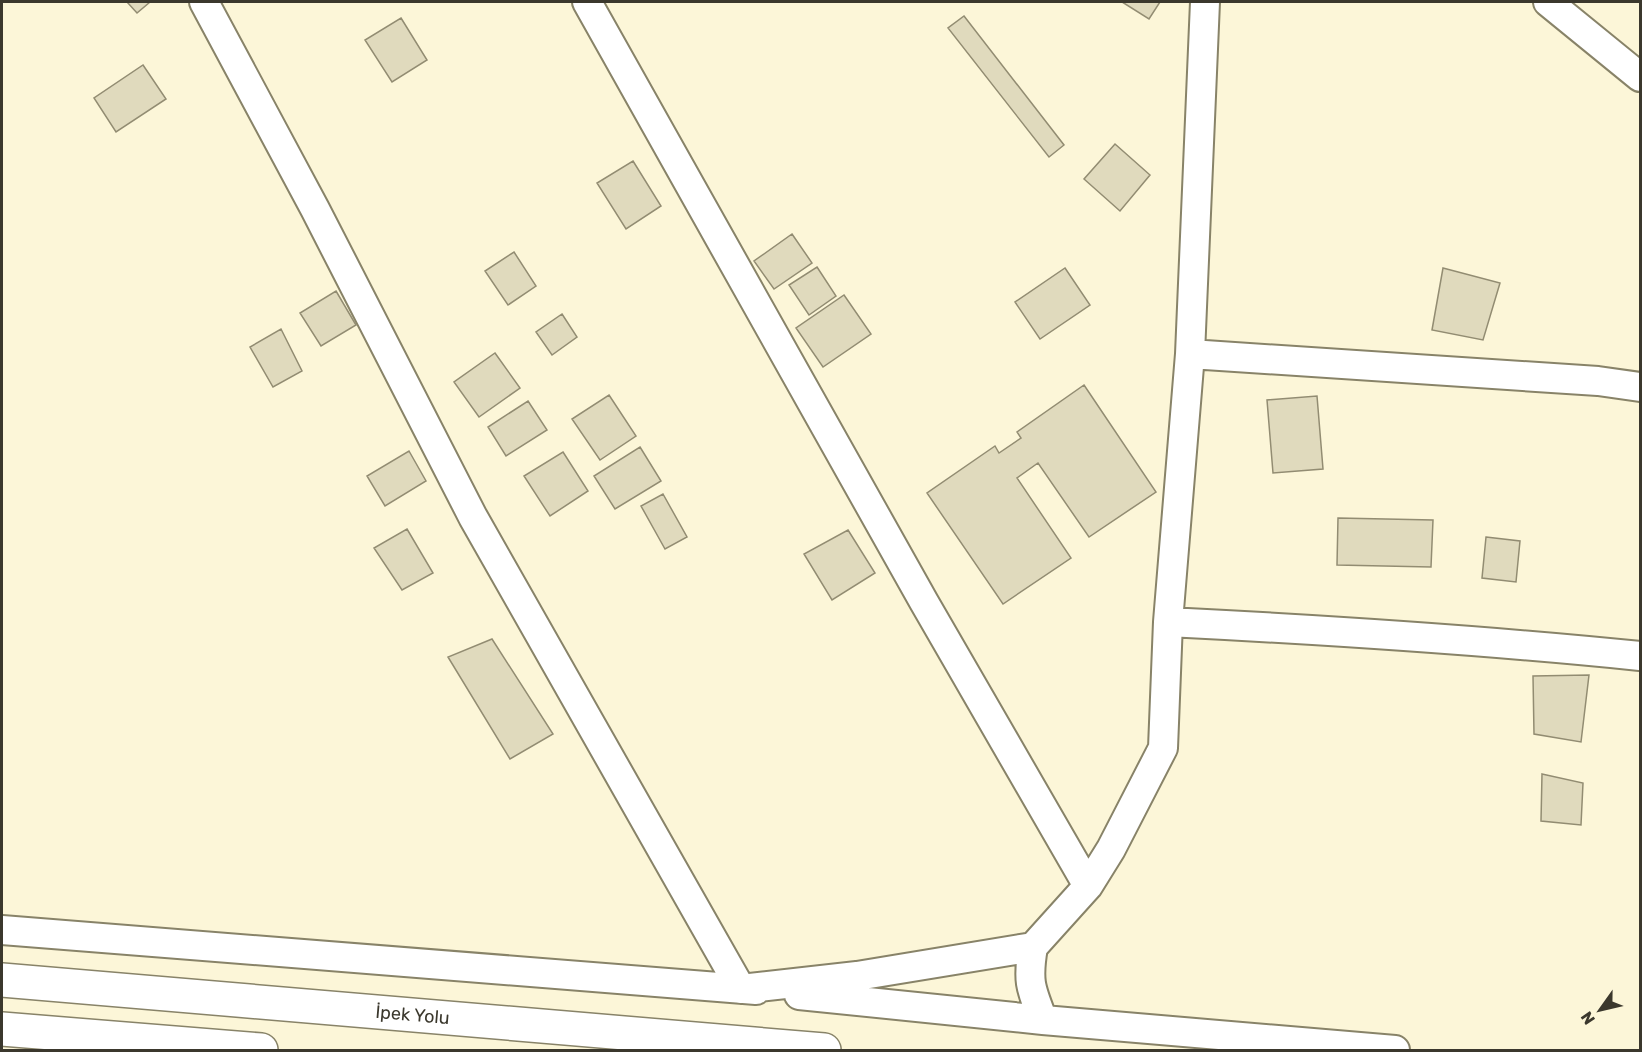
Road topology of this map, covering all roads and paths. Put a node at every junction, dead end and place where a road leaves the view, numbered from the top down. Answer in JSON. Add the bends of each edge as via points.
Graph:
{"nodes":[{"id":1,"x":204,"y":2,"type":"edge"},
{"id":2,"x":587,"y":2,"type":"edge"},
{"id":3,"x":1205,"y":2,"type":"edge"},
{"id":4,"x":1548,"y":2,"type":"edge"},
{"id":5,"x":1641,"y":77,"type":"edge"},
{"id":6,"x":1191,"y":354,"type":"junction"},
{"id":7,"x":1641,"y":387,"type":"edge"},
{"id":8,"x":1168,"y":622,"type":"junction"},
{"id":9,"x":1641,"y":656,"type":"edge"},
{"id":10,"x":1088,"y":886,"type":"junction"},
{"id":11,"x":2,"y":930,"type":"edge"},
{"id":12,"x":1033,"y":947,"type":"junction"},
{"id":13,"x":2,"y":980,"type":"edge"},
{"id":14,"x":741,"y":989,"type":"junction"},
{"id":15,"x":1043,"y":1020,"type":"junction"},
{"id":16,"x":2,"y":1029,"type":"edge"},
{"id":17,"x":261,"y":1050,"type":"edge"},
{"id":18,"x":824,"y":1050,"type":"edge"},
{"id":19,"x":1395,"y":1050,"type":"edge"}],
"edges":[{"from":1,"to":14,"type":"street","via":[[315,208],[473,517]]},
{"from":2,"to":10,"type":"street"},
{"from":3,"to":6,"type":"street"},
{"from":4,"to":5,"type":"street"},
{"from":6,"to":7,"type":"street"},
{"from":6,"to":8,"type":"street"},
{"from":8,"to":9,"type":"street","via":[[1489,641]]},
{"from":8,"to":10,"type":"street","via":[[1163,748]]},
{"from":10,"to":12,"type":"street"},
{"from":11,"to":14,"type":"street"},
{"from":12,"to":14,"type":"street","via":[[857,976]]},
{"from":12,"to":15,"type":"street","via":[[1031,990]]},
{"from":13,"to":18,"type":"highway","name":"İpek Yolu"},
{"from":14,"to":15,"type":"street"},
{"from":15,"to":19,"type":"street"},
{"from":16,"to":17,"type":"highway"}]}
